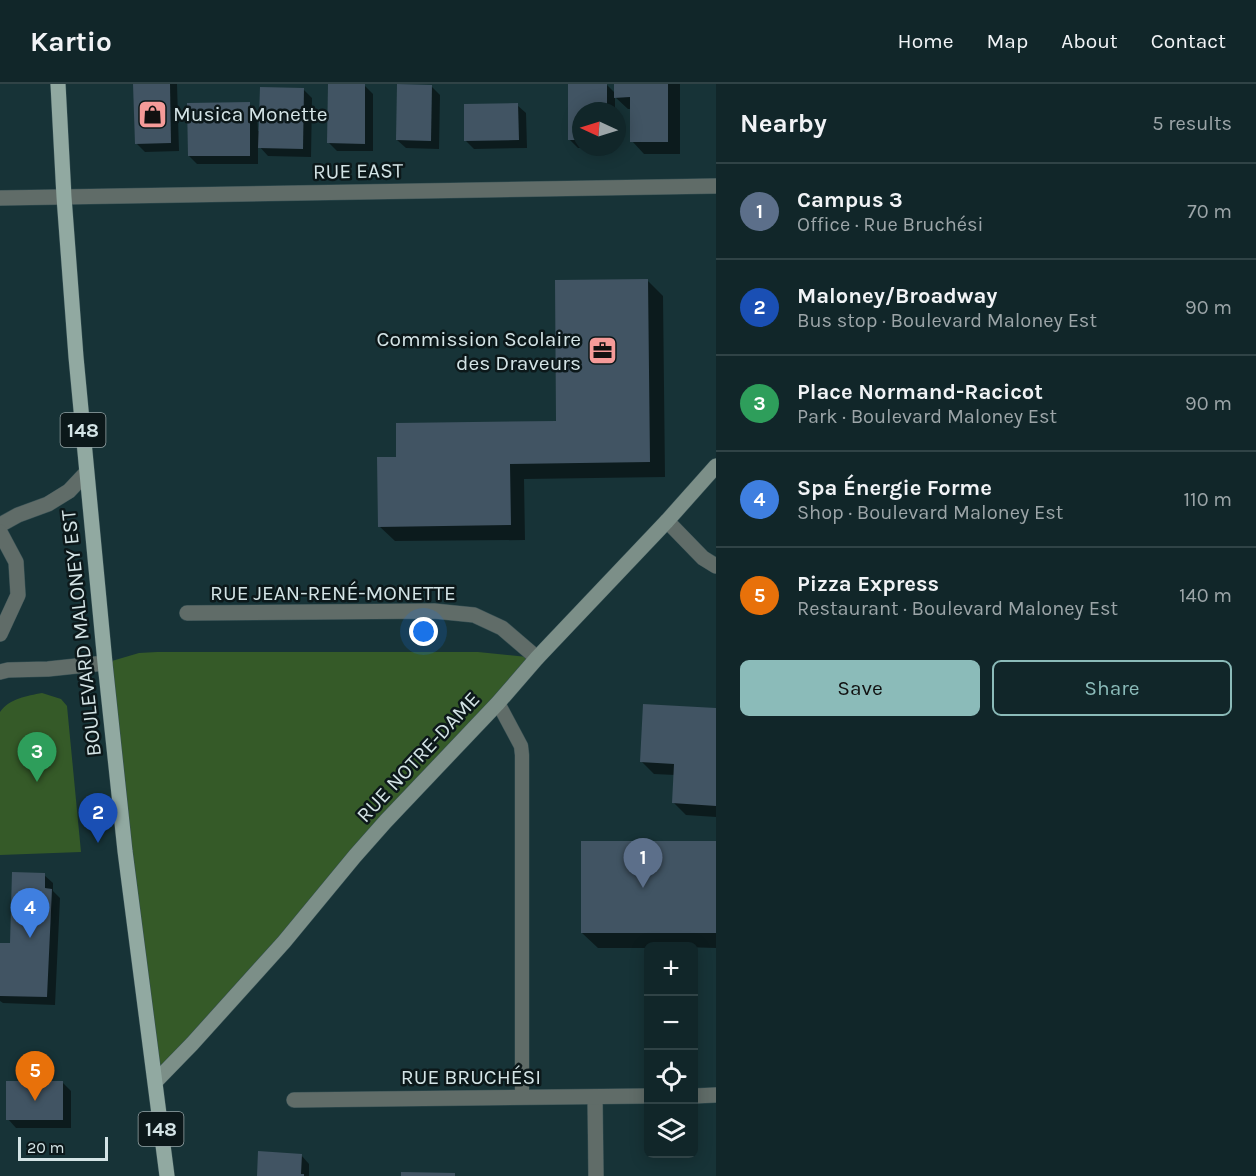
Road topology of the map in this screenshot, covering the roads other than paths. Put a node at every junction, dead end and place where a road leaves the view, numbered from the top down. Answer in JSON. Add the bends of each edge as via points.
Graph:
{"nodes":[{"id":1,"x":58,"y":84,"type":"edge"},
{"id":2,"x":716,"y":186,"type":"edge"},
{"id":3,"x":64,"y":197,"type":"junction"},
{"id":4,"x":0,"y":198,"type":"edge"},
{"id":5,"x":716,"y":466,"type":"edge"},
{"id":6,"x":86,"y":473,"type":"junction"},
{"id":7,"x":667,"y":521,"type":"junction"},
{"id":8,"x":0,"y":525,"type":"edge"},
{"id":9,"x":0,"y":532,"type":"edge"},
{"id":10,"x":716,"y":566,"type":"edge"},
{"id":11,"x":187,"y":613,"type":"dead end"},
{"id":12,"x":0,"y":634,"type":"edge"},
{"id":13,"x":537,"y":658,"type":"junction"},
{"id":14,"x":105,"y":663,"type":"junction"},
{"id":15,"x":0,"y":672,"type":"edge"},
{"id":16,"x":498,"y":703,"type":"junction"},
{"id":17,"x":156,"y":1081,"type":"junction"},
{"id":18,"x":716,"y":1095,"type":"edge"},
{"id":19,"x":644,"y":1096,"type":"edge"},
{"id":20,"x":698,"y":1096,"type":"edge"},
{"id":21,"x":522,"y":1097,"type":"junction"},
{"id":22,"x":595,"y":1097,"type":"junction"},
{"id":23,"x":294,"y":1100,"type":"dead end"},
{"id":24,"x":167,"y":1176,"type":"edge"},
{"id":25,"x":596,"y":1176,"type":"edge"}],
"edges":[{"from":1,"to":3,"type":"main road","name":"BOULEVARD MALONEY EST","number":"148"},
{"from":2,"to":3,"type":"street","name":"RUE EAST"},
{"from":3,"to":4,"type":"street","name":"RUE EAST"},
{"from":3,"to":6,"type":"main road","name":"BOULEVARD MALONEY EST","number":"148"},
{"from":5,"to":7,"type":"street","name":"RUE NOTRE-DAME"},
{"from":6,"to":8,"type":"street","via":[[69,491],[48,504]]},
{"from":6,"to":14,"type":"main road","name":"BOULEVARD MALONEY EST","number":"148"},
{"from":7,"to":10,"type":"street"},
{"from":7,"to":13,"type":"street","name":"RUE NOTRE-DAME"},
{"from":9,"to":12,"type":"street","via":[[16,562],[18,595]]},
{"from":11,"to":13,"type":"street","name":"RUE JEAN-RENÉ-MONETTE","via":[[434,610],[474,615],[502,628]]},
{"from":13,"to":16,"type":"street","name":"RUE NOTRE-DAME"},
{"from":14,"to":15,"type":"street"},
{"from":14,"to":17,"type":"main road","name":"BOULEVARD MALONEY EST","number":"148"},
{"from":16,"to":17,"type":"street","name":"RUE NOTRE-DAME","via":[[386,821],[284,942]]},
{"from":16,"to":21,"type":"lane","via":[[522,755]]},
{"from":17,"to":24,"type":"main road","name":"BOULEVARD MALONEY EST","number":"148"},
{"from":18,"to":20,"type":"street"},
{"from":19,"to":22,"type":"street","name":"RUE BRUCHÉSI"},
{"from":21,"to":22,"type":"street","name":"RUE BRUCHÉSI"},
{"from":21,"to":23,"type":"street","name":"RUE BRUCHÉSI"},
{"from":22,"to":25,"type":"street"}]}
